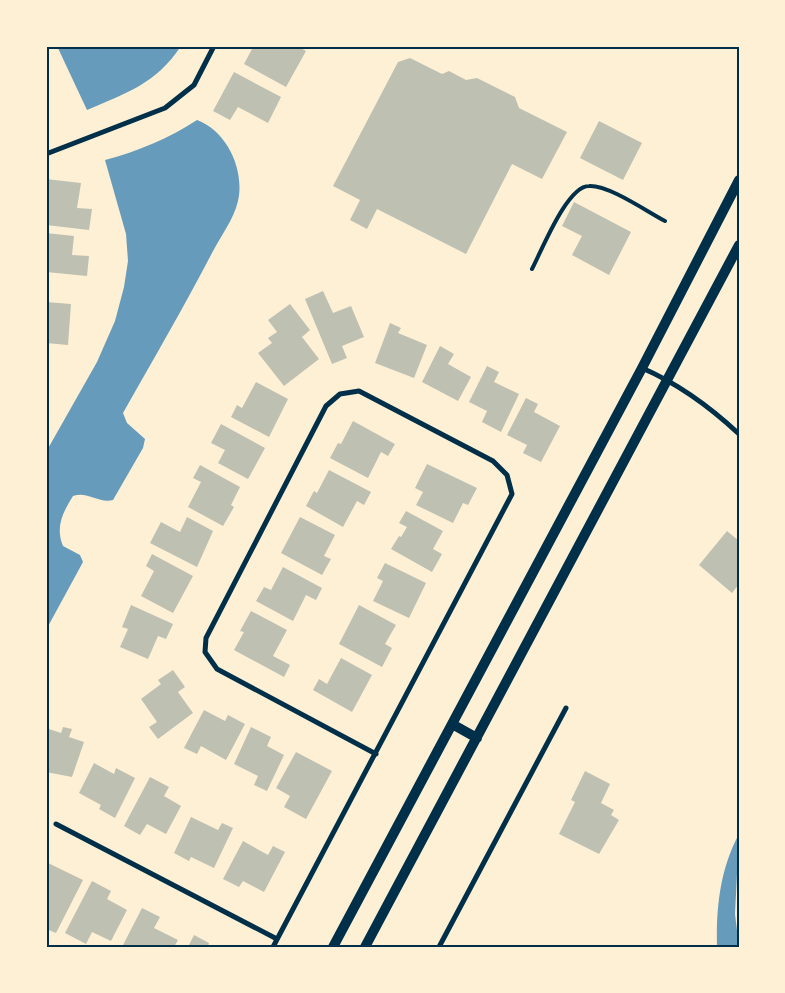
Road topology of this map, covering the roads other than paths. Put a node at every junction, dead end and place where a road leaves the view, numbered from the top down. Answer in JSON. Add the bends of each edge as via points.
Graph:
{"nodes":[{"id":1,"x":214,"y":46,"type":"edge"},
{"id":2,"x":46,"y":154,"type":"edge"},
{"id":3,"x":739,"y":180,"type":"edge"},
{"id":4,"x":665,"y":221,"type":"dead end"},
{"id":5,"x":739,"y":245,"type":"edge"},
{"id":6,"x":532,"y":269,"type":"dead end"},
{"id":7,"x":642,"y":368,"type":"junction"},
{"id":8,"x":669,"y":380,"type":"junction"},
{"id":9,"x":739,"y":434,"type":"edge"},
{"id":10,"x":566,"y":708,"type":"dead end"},
{"id":11,"x":452,"y":724,"type":"junction"},
{"id":12,"x":477,"y":738,"type":"junction"},
{"id":13,"x":376,"y":754,"type":"junction"},
{"id":14,"x":56,"y":824,"type":"dead end"},
{"id":15,"x":277,"y":939,"type":"junction"},
{"id":16,"x":273,"y":947,"type":"edge"},
{"id":17,"x":333,"y":947,"type":"edge"},
{"id":18,"x":365,"y":947,"type":"edge"},
{"id":19,"x":439,"y":947,"type":"edge"}],
"edges":[{"from":1,"to":2,"type":"street","via":[[194,85],[165,108]]},
{"from":3,"to":7,"type":"main road"},
{"from":4,"to":6,"type":"lane","via":[[601,188],[587,186],[574,192]]},
{"from":5,"to":8,"type":"main road"},
{"from":7,"to":8,"type":"street"},
{"from":7,"to":11,"type":"main road"},
{"from":8,"to":9,"type":"street","via":[[712,409]]},
{"from":8,"to":12,"type":"main road"},
{"from":10,"to":19,"type":"street"},
{"from":11,"to":12,"type":"main road"},
{"from":11,"to":17,"type":"main road"},
{"from":12,"to":18,"type":"main road"},
{"from":13,"to":13,"type":"street","via":[[512,494],[507,475],[493,461],[359,391],[340,394],[326,406],[206,638],[205,652],[217,669]]},
{"from":13,"to":15,"type":"street"},
{"from":14,"to":15,"type":"street"},
{"from":15,"to":16,"type":"street"}]}
